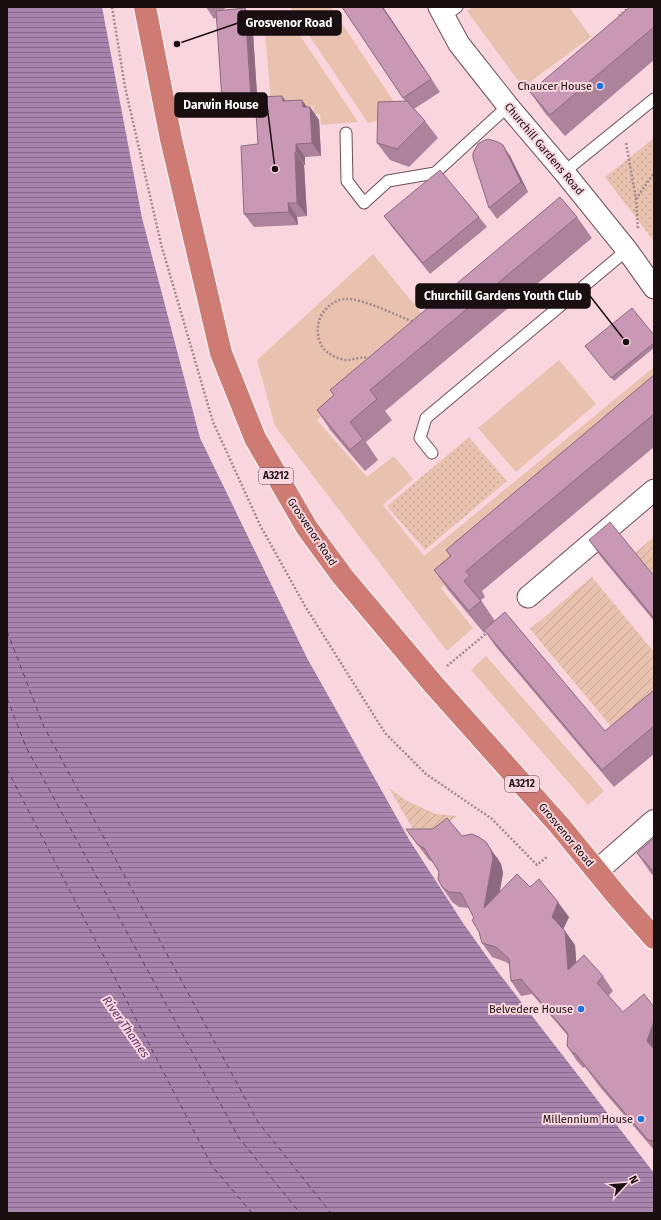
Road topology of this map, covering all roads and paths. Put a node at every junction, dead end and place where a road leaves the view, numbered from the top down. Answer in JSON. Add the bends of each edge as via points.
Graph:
{"nodes":[{"id":1,"x":145,"y":7,"type":"edge"},
{"id":2,"x":629,"y":7,"type":"edge"},
{"id":3,"x":446,"y":10,"type":"edge"},
{"id":4,"x":618,"y":18,"type":"edge"},
{"id":5,"x":654,"y":99,"type":"edge"},
{"id":6,"x":508,"y":106,"type":"junction"},
{"id":7,"x":623,"y":125,"type":"junction"},
{"id":8,"x":346,"y":133,"type":"dead end"},
{"id":9,"x":564,"y":172,"type":"junction"},
{"id":10,"x":654,"y":173,"type":"edge"},
{"id":11,"x":636,"y":199,"type":"junction"},
{"id":12,"x":627,"y":250,"type":"junction"},
{"id":13,"x":654,"y":288,"type":"edge"},
{"id":14,"x":418,"y":324,"type":"edge"},
{"id":15,"x":371,"y":359,"type":"edge"},
{"id":16,"x":432,"y":453,"type":"dead end"},
{"id":17,"x":654,"y":490,"type":"edge"},
{"id":18,"x":528,"y":597,"type":"dead end"},
{"id":19,"x":493,"y":627,"type":"edge"},
{"id":20,"x":448,"y":666,"type":"dead end"},
{"id":21,"x":654,"y":821,"type":"edge"},
{"id":22,"x":597,"y":871,"type":"junction"},
{"id":23,"x":654,"y":938,"type":"edge"}],
"edges":[{"from":1,"to":22,"type":"highway","name":"Grosvenor Road","number":"A3212","via":[[171,139],[221,353],[255,438],[306,528],[343,577]]},
{"from":2,"to":4,"type":"path"},
{"from":3,"to":6,"type":"street","name":"Churchill Gardens Road","via":[[458,44]]},
{"from":5,"to":7,"type":"lane"},
{"from":6,"to":8,"type":"lane","via":[[435,173],[388,181],[364,203],[347,181]]},
{"from":6,"to":9,"type":"street","name":"Churchill Gardens Road"},
{"from":7,"to":9,"type":"lane"},
{"from":7,"to":11,"type":"path"},
{"from":9,"to":12,"type":"street","name":"Churchill Gardens Road"},
{"from":10,"to":11,"type":"path"},
{"from":11,"to":12,"type":"path","via":[[638,230]]},
{"from":12,"to":13,"type":"street","name":"Churchill Gardens Road"},
{"from":12,"to":16,"type":"lane","via":[[426,418],[420,438]]},
{"from":14,"to":15,"type":"path","via":[[357,299],[345,299],[331,304],[320,317],[318,327],[319,339],[325,350],[335,357],[346,360],[365,356]]},
{"from":17,"to":18,"type":"street"},
{"from":19,"to":20,"type":"path"},
{"from":21,"to":22,"type":"street"},
{"from":22,"to":23,"type":"highway","name":"Grosvenor Road","number":"A3212"}]}
